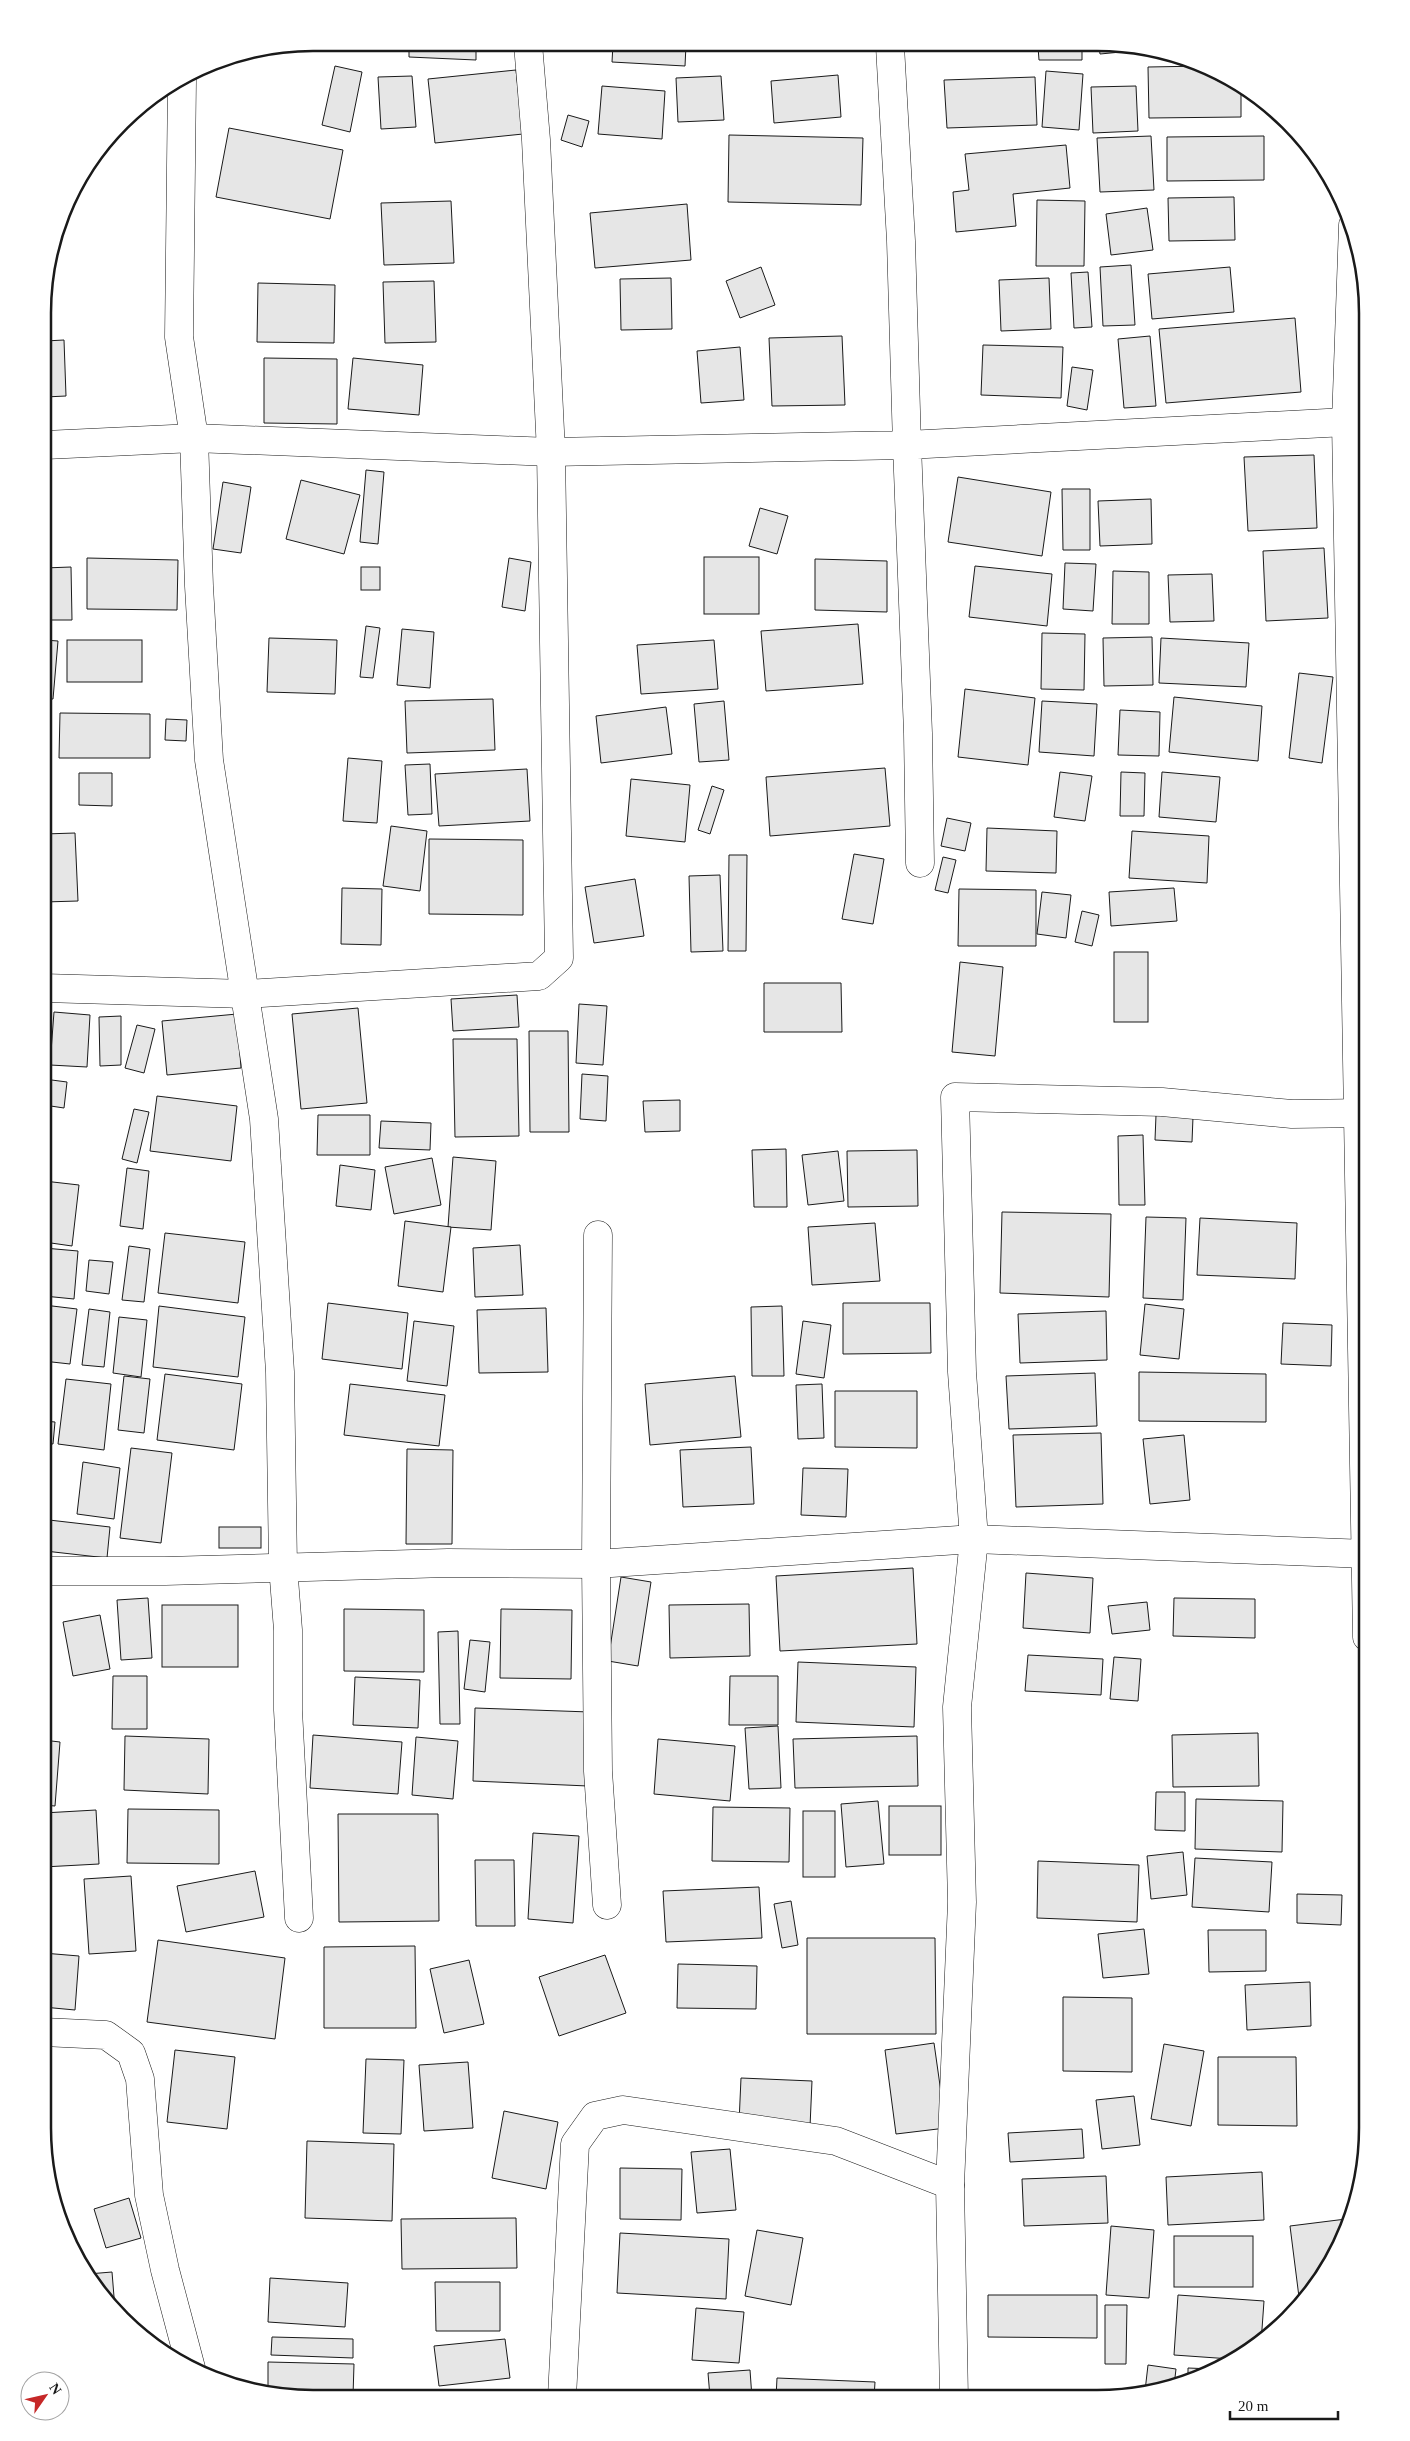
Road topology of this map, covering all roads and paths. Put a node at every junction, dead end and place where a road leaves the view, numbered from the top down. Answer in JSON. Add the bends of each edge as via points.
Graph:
{"nodes":[{"id":1,"x":529,"y":51,"type":"edge"},
{"id":2,"x":890,"y":51,"type":"edge"},
{"id":3,"x":182,"y":86,"type":"edge"},
{"id":4,"x":1353,"y":259,"type":"edge"},
{"id":5,"x":1346,"y":422,"type":"junction"},
{"id":6,"x":194,"y":438,"type":"junction"},
{"id":7,"x":51,"y":445,"type":"edge"},
{"id":8,"x":907,"y":445,"type":"junction"},
{"id":9,"x":551,"y":452,"type":"junction"},
{"id":10,"x":1359,"y":664,"type":"edge"},
{"id":11,"x":920,"y":863,"type":"dead end"},
{"id":12,"x":51,"y":988,"type":"edge"},
{"id":13,"x":246,"y":994,"type":"junction"},
{"id":14,"x":1359,"y":1113,"type":"edge"},
{"id":15,"x":598,"y":1235,"type":"dead end"},
{"id":16,"x":974,"y":1539,"type":"junction"},
{"id":17,"x":1359,"y":1554,"type":"edge"},
{"id":18,"x":596,"y":1564,"type":"junction"},
{"id":19,"x":283,"y":1566,"type":"junction"},
{"id":20,"x":51,"y":1571,"type":"edge"},
{"id":21,"x":607,"y":1905,"type":"dead end"},
{"id":22,"x":299,"y":1918,"type":"dead end"},
{"id":23,"x":51,"y":2032,"type":"edge"},
{"id":24,"x":950,"y":2185,"type":"junction"},
{"id":25,"x":190,"y":2359,"type":"edge"},
{"id":26,"x":562,"y":2390,"type":"edge"},
{"id":27,"x":954,"y":2390,"type":"edge"}],
"edges":[{"from":1,"to":9,"type":"street"},
{"from":2,"to":8,"type":"street","via":[[901,241]]},
{"from":3,"to":6,"type":"street","via":[[179,336]]},
{"from":4,"to":5,"type":"street"},
{"from":5,"to":8,"type":"street"},
{"from":5,"to":10,"type":"street"},
{"from":6,"to":7,"type":"street"},
{"from":6,"to":9,"type":"street"},
{"from":6,"to":13,"type":"street","via":[[208,760]]},
{"from":8,"to":9,"type":"street"},
{"from":8,"to":11,"type":"street"},
{"from":9,"to":13,"type":"street","via":[[559,958],[539,976]]},
{"from":12,"to":13,"type":"street"},
{"from":13,"to":19,"type":"street","via":[[264,1119],[280,1372]]},
{"from":14,"to":16,"type":"street","via":[[1292,1114],[1162,1102],[955,1097],[962,1372]]},
{"from":15,"to":18,"type":"street"},
{"from":16,"to":17,"type":"street"},
{"from":16,"to":18,"type":"street"},
{"from":16,"to":24,"type":"street","via":[[957,1707],[962,1902]]},
{"from":18,"to":19,"type":"street"},
{"from":18,"to":21,"type":"street","via":[[598,1771]]},
{"from":19,"to":20,"type":"street"},
{"from":19,"to":22,"type":"street"},
{"from":23,"to":25,"type":"street","via":[[106,2035],[131,2053],[140,2079],[149,2196]]},
{"from":24,"to":26,"type":"street","via":[[836,2141],[623,2110],[595,2116],[575,2144]]},
{"from":24,"to":27,"type":"street"}]}
